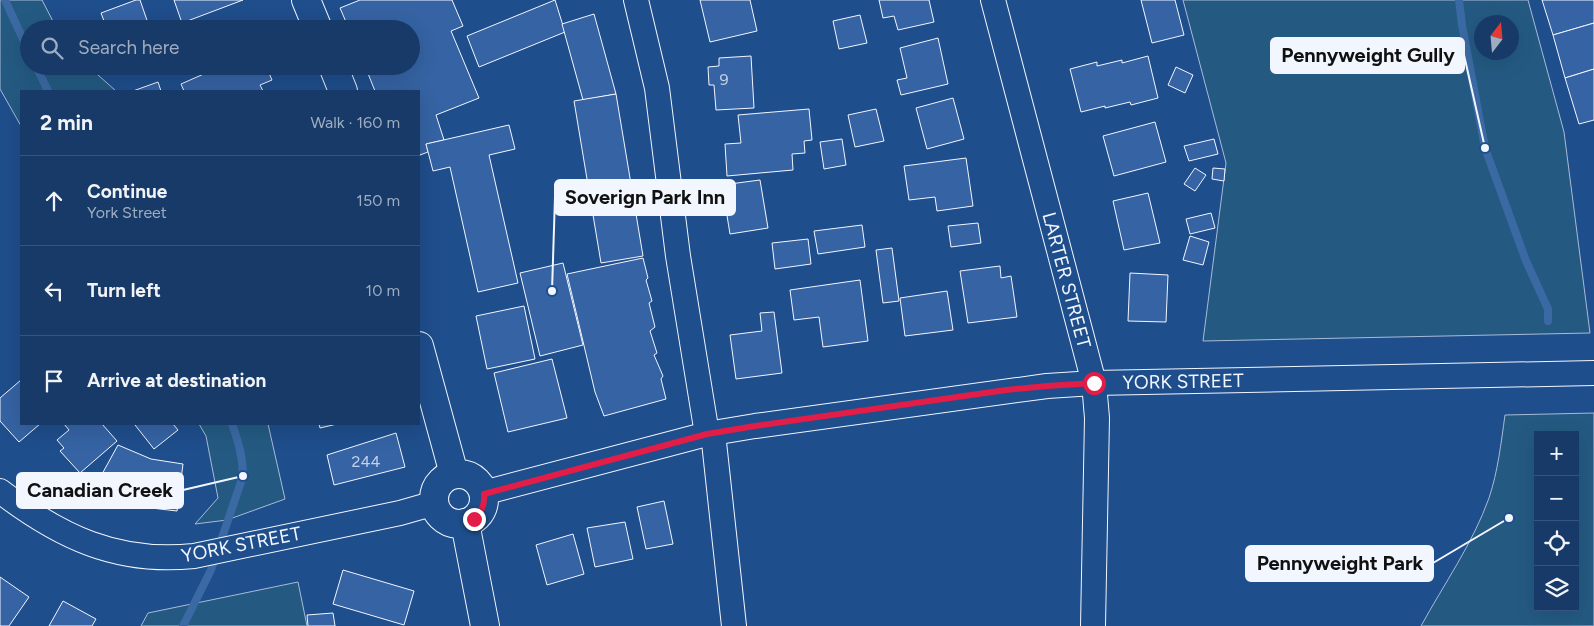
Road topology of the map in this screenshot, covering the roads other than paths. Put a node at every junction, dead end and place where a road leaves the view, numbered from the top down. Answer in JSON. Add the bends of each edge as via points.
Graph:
{"nodes":[{"id":1,"x":306,"y":0,"type":"edge"},
{"id":2,"x":636,"y":0,"type":"edge"},
{"id":3,"x":993,"y":0,"type":"edge"},
{"id":4,"x":314,"y":20,"type":"edge"},
{"id":5,"x":337,"y":75,"type":"edge"},
{"id":6,"x":343,"y":90,"type":"edge"},
{"id":7,"x":420,"y":350,"type":"edge"},
{"id":8,"x":1594,"y":373,"type":"edge"},
{"id":9,"x":1094,"y":383,"type":"junction"},
{"id":10,"x":710,"y":434,"type":"junction"},
{"id":11,"x":454,"y":474,"type":"junction"},
{"id":12,"x":0,"y":491,"type":"edge"},
{"id":13,"x":484,"y":494,"type":"junction"},
{"id":14,"x":435,"y":503,"type":"junction"},
{"id":15,"x":465,"y":523,"type":"junction"},
{"id":16,"x":486,"y":626,"type":"edge"},
{"id":17,"x":734,"y":626,"type":"edge"},
{"id":18,"x":1093,"y":626,"type":"edge"}],
"edges":[{"from":1,"to":4,"type":"main road"},
{"from":2,"to":10,"type":"street","via":[[657,88],[678,256]]},
{"from":3,"to":9,"type":"street","name":"LARTER STREET"},
{"from":5,"to":6,"type":"main road"},
{"from":7,"to":11,"type":"main road"},
{"from":8,"to":9,"type":"street","name":"YORK STREET"},
{"from":9,"to":10,"type":"street","name":"YORK STREET","via":[[1006,390]]},
{"from":9,"to":18,"type":"street","name":"LARTER STREET","via":[[1097,418]]},
{"from":10,"to":13,"type":"street","name":"YORK STREET"},
{"from":10,"to":17,"type":"street"},
{"from":11,"to":13,"type":"main road","via":[[470,477]]},
{"from":11,"to":14,"type":"main road","via":[[438,485]]},
{"from":12,"to":14,"type":"street","name":"YORK STREET","via":[[32,514],[82,540],[115,552],[144,557],[194,556]]},
{"from":13,"to":15,"type":"main road","via":[[480,512]]},
{"from":14,"to":15,"type":"main road","via":[[445,520]]},
{"from":15,"to":16,"type":"main road"}]}
